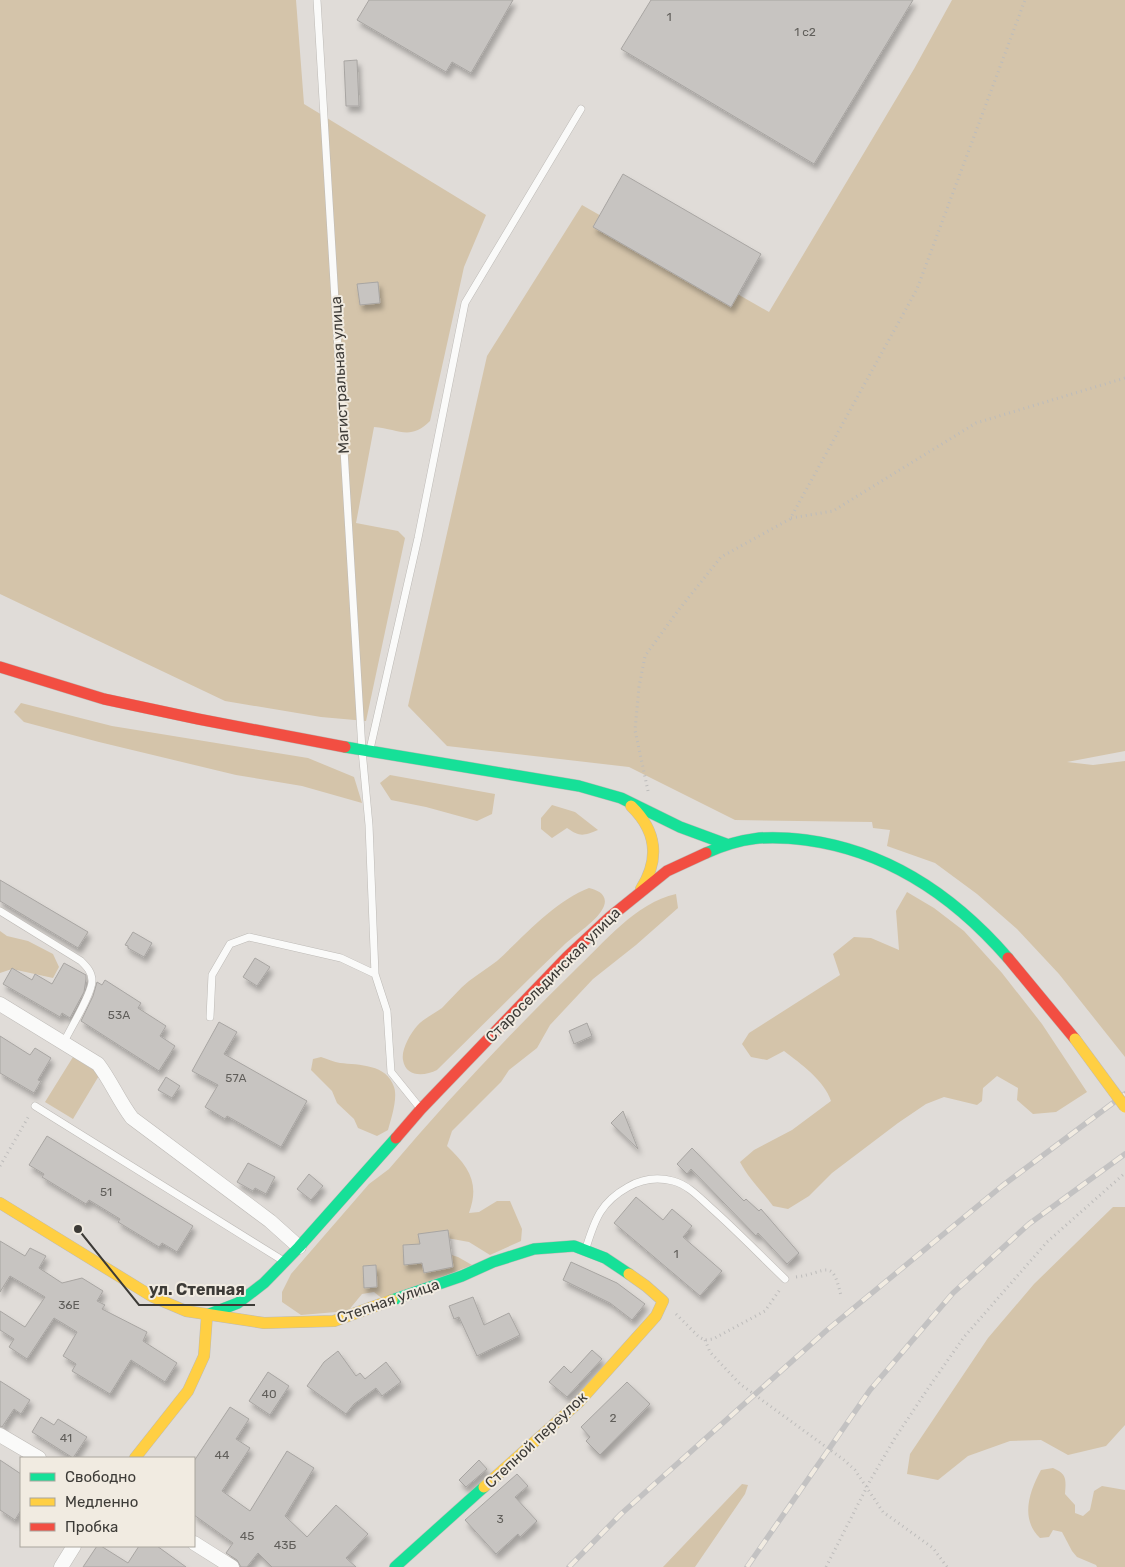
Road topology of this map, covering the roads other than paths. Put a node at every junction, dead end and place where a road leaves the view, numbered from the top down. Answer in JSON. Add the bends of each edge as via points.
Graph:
{"nodes":[{"id":1,"x":317,"y":0,"type":"edge"},
{"id":2,"x":581,"y":108,"type":"dead end"},
{"id":3,"x":0,"y":667,"type":"edge"},
{"id":4,"x":366,"y":750,"type":"junction"},
{"id":5,"x":621,"y":798,"type":"junction"},
{"id":6,"x":726,"y":844,"type":"junction"},
{"id":7,"x":636,"y":894,"type":"junction"},
{"id":8,"x":0,"y":911,"type":"edge"},
{"id":9,"x":376,"y":974,"type":"junction"},
{"id":10,"x":0,"y":1004,"type":"edge"},
{"id":11,"x":210,"y":1017,"type":"dead end"},
{"id":12,"x":64,"y":1042,"type":"junction"},
{"id":13,"x":35,"y":1106,"type":"road end"},
{"id":14,"x":1125,"y":1107,"type":"edge"},
{"id":15,"x":421,"y":1109,"type":"junction"},
{"id":16,"x":0,"y":1203,"type":"edge"},
{"id":17,"x":299,"y":1247,"type":"junction"},
{"id":18,"x":586,"y":1251,"type":"junction"},
{"id":19,"x":285,"y":1262,"type":"junction"},
{"id":20,"x":785,"y":1279,"type":"road end"},
{"id":21,"x":663,"y":1301,"type":"joint"},
{"id":22,"x":206,"y":1315,"type":"junction"},
{"id":23,"x":0,"y":1436,"type":"edge"},
{"id":24,"x":37,"y":1457,"type":"edge"},
{"id":25,"x":135,"y":1457,"type":"edge"},
{"id":26,"x":195,"y":1543,"type":"edge"},
{"id":27,"x":73,"y":1547,"type":"edge"},
{"id":28,"x":61,"y":1567,"type":"edge"},
{"id":29,"x":232,"y":1567,"type":"edge"},
{"id":30,"x":395,"y":1567,"type":"edge"}],
"edges":[{"from":1,"to":4,"type":"lane","name":"Магистральная улица"},
{"from":2,"to":4,"type":"lane","via":[[465,303],[418,538]]},
{"from":3,"to":4,"type":"street","via":[[104,699]]},
{"from":4,"to":5,"type":"street","via":[[579,786]]},
{"from":4,"to":9,"type":"lane","name":"Магистральная улица"},
{"from":5,"to":6,"type":"street","via":[[680,827]]},
{"from":5,"to":7,"type":"street","via":[[638,811],[651,832],[654,854],[651,873]]},
{"from":6,"to":7,"type":"street","name":"Старосельдинская улица","via":[[667,871]]},
{"from":6,"to":14,"type":"street","name":"Старосельдинская улица","bridge":true,"via":[[759,837],[826,843],[860,852],[897,868],[930,888],[964,913],[997,945],[1075,1039]]},
{"from":7,"to":15,"type":"street","name":"Старосельдинская улица","via":[[567,957]]},
{"from":8,"to":12,"type":"lane","via":[[89,968],[92,982],[88,995]]},
{"from":9,"to":11,"type":"lane","via":[[341,958],[249,937],[230,944],[212,975]]},
{"from":9,"to":15,"type":"lane","name":"Магистральная улица","via":[[387,1011],[391,1072]]},
{"from":10,"to":12,"type":"street"},
{"from":12,"to":17,"type":"street","via":[[98,1064],[132,1118],[270,1221]]},
{"from":13,"to":19,"type":"lane"},
{"from":15,"to":17,"type":"street","name":"Старосельдинская улица"},
{"from":16,"to":22,"type":"street","name":"Степная улица","via":[[153,1297]]},
{"from":17,"to":19,"type":"street","name":"Старосельдинская улица"},
{"from":18,"to":20,"type":"lane","via":[[603,1207],[634,1184],[659,1178],[675,1181],[690,1189]]},
{"from":18,"to":21,"type":"street","name":"Степная улица","via":[[604,1258]]},
{"from":18,"to":22,"type":"street","name":"Степная улица","via":[[574,1246],[534,1249],[334,1321],[264,1323]]},
{"from":19,"to":22,"type":"street","name":"Старосельдинская улица","via":[[238,1303]]},
{"from":21,"to":30,"type":"street","name":"Степной переулок","via":[[656,1316],[579,1402]]},
{"from":22,"to":25,"type":"street","via":[[204,1356],[188,1390]]},
{"from":23,"to":24,"type":"street"},
{"from":26,"to":29,"type":"street"},
{"from":27,"to":28,"type":"street"}]}
